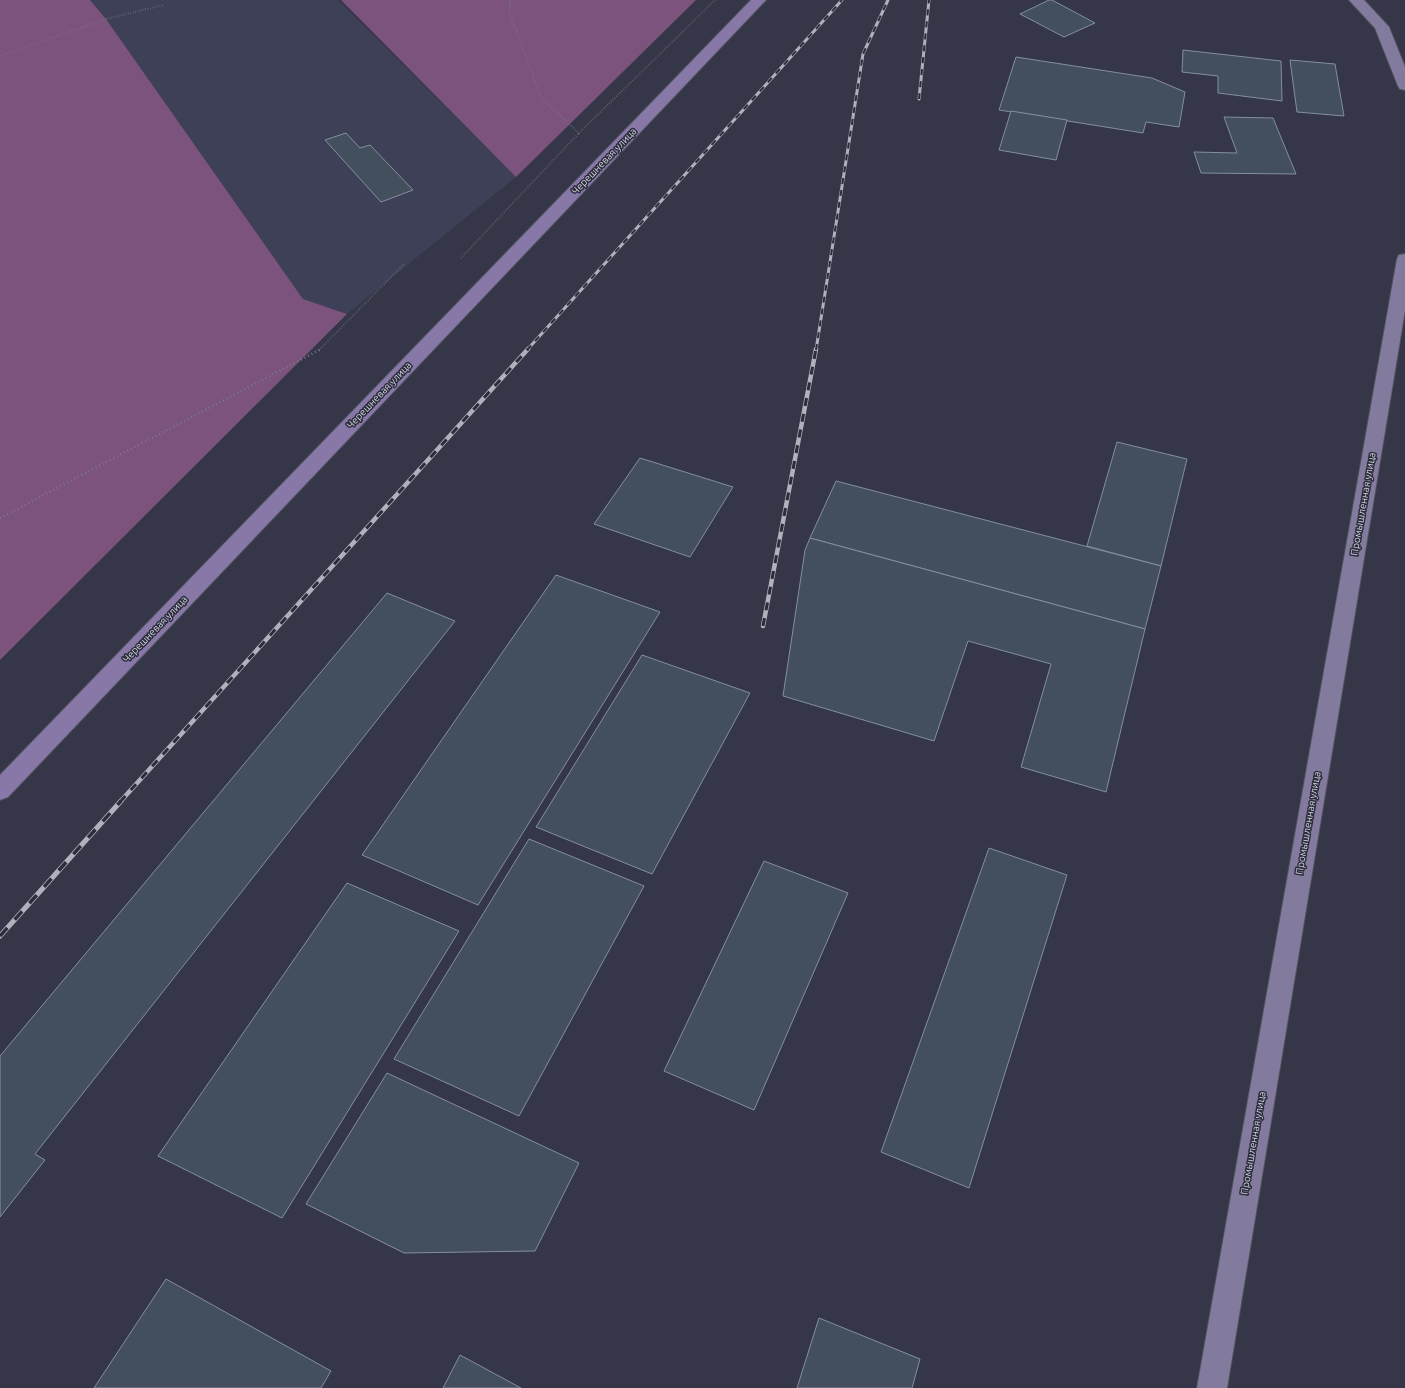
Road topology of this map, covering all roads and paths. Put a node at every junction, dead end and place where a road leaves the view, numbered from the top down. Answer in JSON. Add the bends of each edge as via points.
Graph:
{"nodes":[{"id":1,"x":510,"y":0,"type":"edge"},
{"id":2,"x":714,"y":0,"type":"edge"},
{"id":3,"x":759,"y":0,"type":"edge"},
{"id":4,"x":1356,"y":0,"type":"edge"},
{"id":5,"x":164,"y":5,"type":"dead end"},
{"id":6,"x":0,"y":56,"type":"edge"},
{"id":7,"x":1405,"y":86,"type":"edge"},
{"id":8,"x":579,"y":133,"type":"junction"},
{"id":9,"x":461,"y":258,"type":"dead end"},
{"id":10,"x":1405,"y":259,"type":"edge"},
{"id":11,"x":404,"y":264,"type":"dead end"},
{"id":12,"x":0,"y":518,"type":"edge"},
{"id":13,"x":0,"y":790,"type":"edge"},
{"id":14,"x":1212,"y":1388,"type":"edge"}],
"edges":[{"from":1,"to":8,"type":"path","via":[[510,14],[541,98]]},
{"from":2,"to":8,"type":"path"},
{"from":3,"to":13,"type":"main road","name":"Черешневая улица"},
{"from":4,"to":7,"type":"street","via":[[1382,27]]},
{"from":5,"to":6,"type":"path","via":[[106,19]]},
{"from":8,"to":9,"type":"path"},
{"from":10,"to":14,"type":"street","name":"Промышленная улица"},
{"from":11,"to":12,"type":"path","via":[[321,349]]}]}
